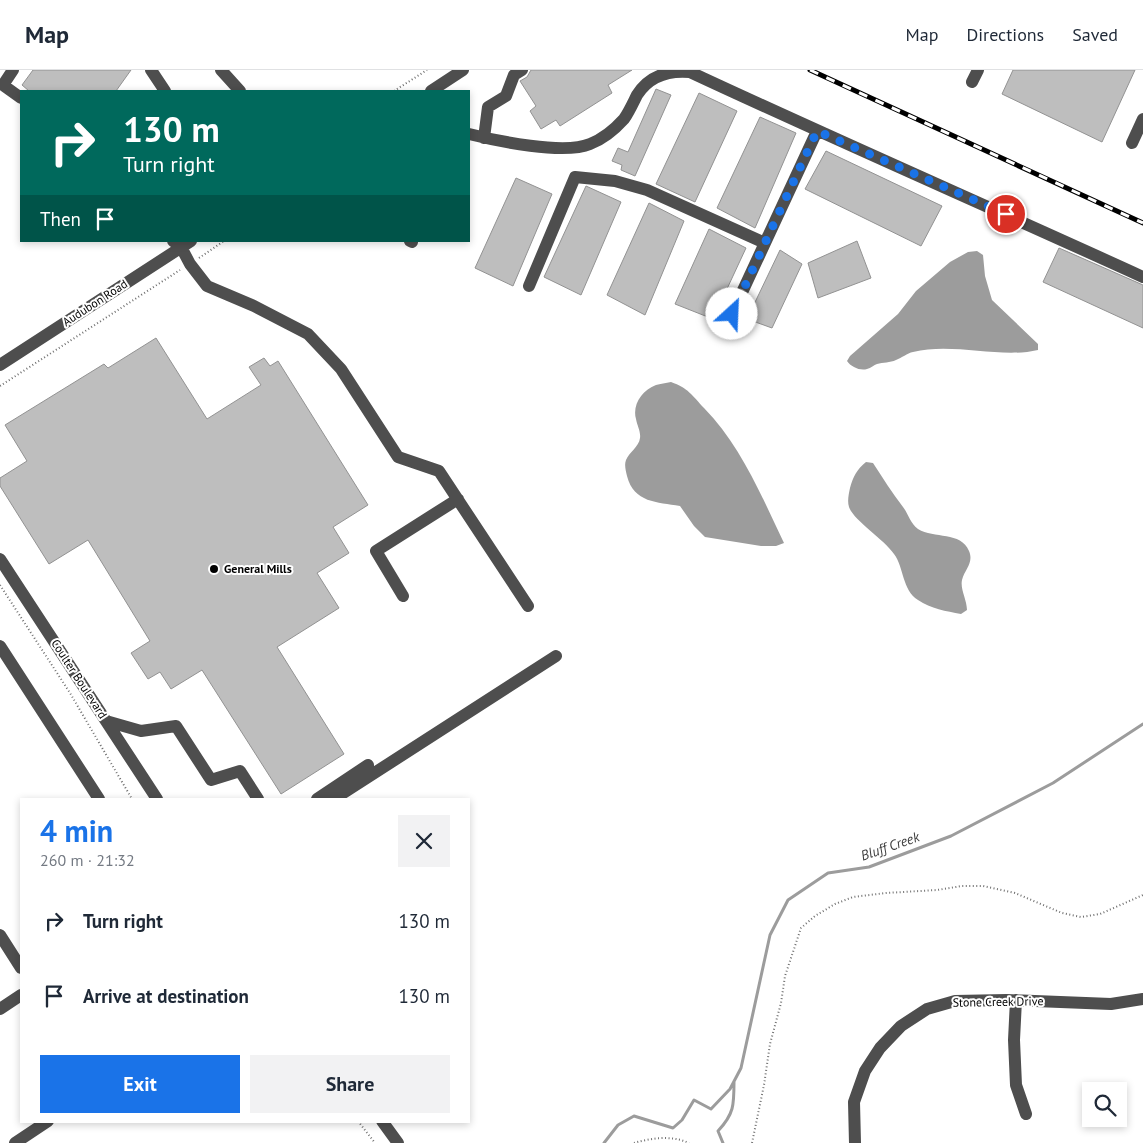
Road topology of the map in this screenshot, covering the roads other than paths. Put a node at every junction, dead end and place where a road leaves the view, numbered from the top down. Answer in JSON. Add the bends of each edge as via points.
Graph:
{"nodes":[{"id":1,"x":13,"y":70,"type":"edge"},
{"id":2,"x":151,"y":70,"type":"edge"},
{"id":3,"x":221,"y":70,"type":"edge"},
{"id":4,"x":463,"y":70,"type":"edge"},
{"id":5,"x":522,"y":70,"type":"edge"},
{"id":6,"x":978,"y":70,"type":"edge"},
{"id":7,"x":662,"y":71,"type":"edge"},
{"id":8,"x":972,"y":82,"type":"dead end"},
{"id":9,"x":164,"y":90,"type":"edge"},
{"id":10,"x":239,"y":90,"type":"edge"},
{"id":11,"x":433,"y":90,"type":"edge"},
{"id":12,"x":20,"y":97,"type":"edge"},
{"id":13,"x":1143,"y":119,"type":"edge"},
{"id":14,"x":817,"y":131,"type":"junction"},
{"id":15,"x":470,"y":134,"type":"edge"},
{"id":16,"x":484,"y":138,"type":"junction"},
{"id":17,"x":1132,"y":143,"type":"dead end"},
{"id":18,"x":182,"y":243,"type":"edge"},
{"id":19,"x":765,"y":243,"type":"junction"},
{"id":20,"x":1143,"y":277,"type":"edge"},
{"id":21,"x":528,"y":286,"type":"dead end"},
{"id":22,"x":732,"y":314,"type":"dead end"},
{"id":23,"x":0,"y":365,"type":"edge"},
{"id":24,"x":458,"y":499,"type":"junction"},
{"id":25,"x":0,"y":559,"type":"edge"},
{"id":26,"x":403,"y":596,"type":"dead end"},
{"id":27,"x":528,"y":606,"type":"dead end"},
{"id":28,"x":0,"y":646,"type":"edge"},
{"id":29,"x":556,"y":656,"type":"dead end"},
{"id":30,"x":106,"y":721,"type":"junction"},
{"id":31,"x":368,"y":765,"type":"dead end"},
{"id":32,"x":98,"y":798,"type":"edge"},
{"id":33,"x":156,"y":798,"type":"edge"},
{"id":34,"x":257,"y":798,"type":"edge"},
{"id":35,"x":318,"y":798,"type":"edge"},
{"id":36,"x":336,"y":798,"type":"edge"},
{"id":37,"x":0,"y":936,"type":"edge"},
{"id":38,"x":20,"y":966,"type":"edge"},
{"id":39,"x":20,"y":996,"type":"edge"},
{"id":40,"x":1143,"y":999,"type":"edge"},
{"id":41,"x":1016,"y":1000,"type":"junction"},
{"id":42,"x":0,"y":1009,"type":"edge"},
{"id":43,"x":1026,"y":1114,"type":"dead end"},
{"id":44,"x":45,"y":1123,"type":"edge"},
{"id":45,"x":383,"y":1123,"type":"edge"},
{"id":46,"x":16,"y":1143,"type":"edge"},
{"id":47,"x":398,"y":1143,"type":"edge"},
{"id":48,"x":855,"y":1143,"type":"edge"}],
"edges":[{"from":1,"to":12,"type":"street","via":[[3,85]]},
{"from":2,"to":9,"type":"street"},
{"from":3,"to":10,"type":"street"},
{"from":4,"to":11,"type":"street"},
{"from":5,"to":16,"type":"street","via":[[514,75],[506,96],[488,107]]},
{"from":6,"to":8,"type":"street"},
{"from":7,"to":14,"type":"street","via":[[690,72]]},
{"from":7,"to":16,"type":"street","via":[[638,94],[625,118],[590,144],[559,149]]},
{"from":13,"to":17,"type":"street"},
{"from":14,"to":19,"type":"street"},
{"from":14,"to":20,"type":"street"},
{"from":15,"to":16,"type":"street"},
{"from":18,"to":23,"type":"street","name":"Audubon Road"},
{"from":18,"to":24,"type":"street","via":[[190,264],[206,286],[308,334],[341,369],[398,457],[439,471]]},
{"from":19,"to":21,"type":"street","via":[[647,190],[615,181],[575,177]]},
{"from":19,"to":22,"type":"street"},
{"from":24,"to":26,"type":"street","via":[[376,552]]},
{"from":24,"to":27,"type":"street"},
{"from":25,"to":30,"type":"street","name":"Coulter Boulevard"},
{"from":28,"to":32,"type":"street"},
{"from":29,"to":36,"type":"street"},
{"from":30,"to":33,"type":"street","name":"Coulter Boulevard"},
{"from":30,"to":34,"type":"street","via":[[141,731],[176,726],[211,780],[240,771]]},
{"from":31,"to":35,"type":"street"},
{"from":37,"to":38,"type":"street"},
{"from":39,"to":42,"type":"street"},
{"from":40,"to":41,"type":"street","name":"Stone Creek Drive","via":[[1111,1004]]},
{"from":41,"to":43,"type":"street","via":[[1016,1084]]},
{"from":41,"to":48,"type":"street","name":"Stone Creek Drive","via":[[955,1001],[926,1009],[901,1026],[880,1048],[865,1071],[854,1102]]},
{"from":44,"to":46,"type":"street"},
{"from":45,"to":47,"type":"street"}]}
